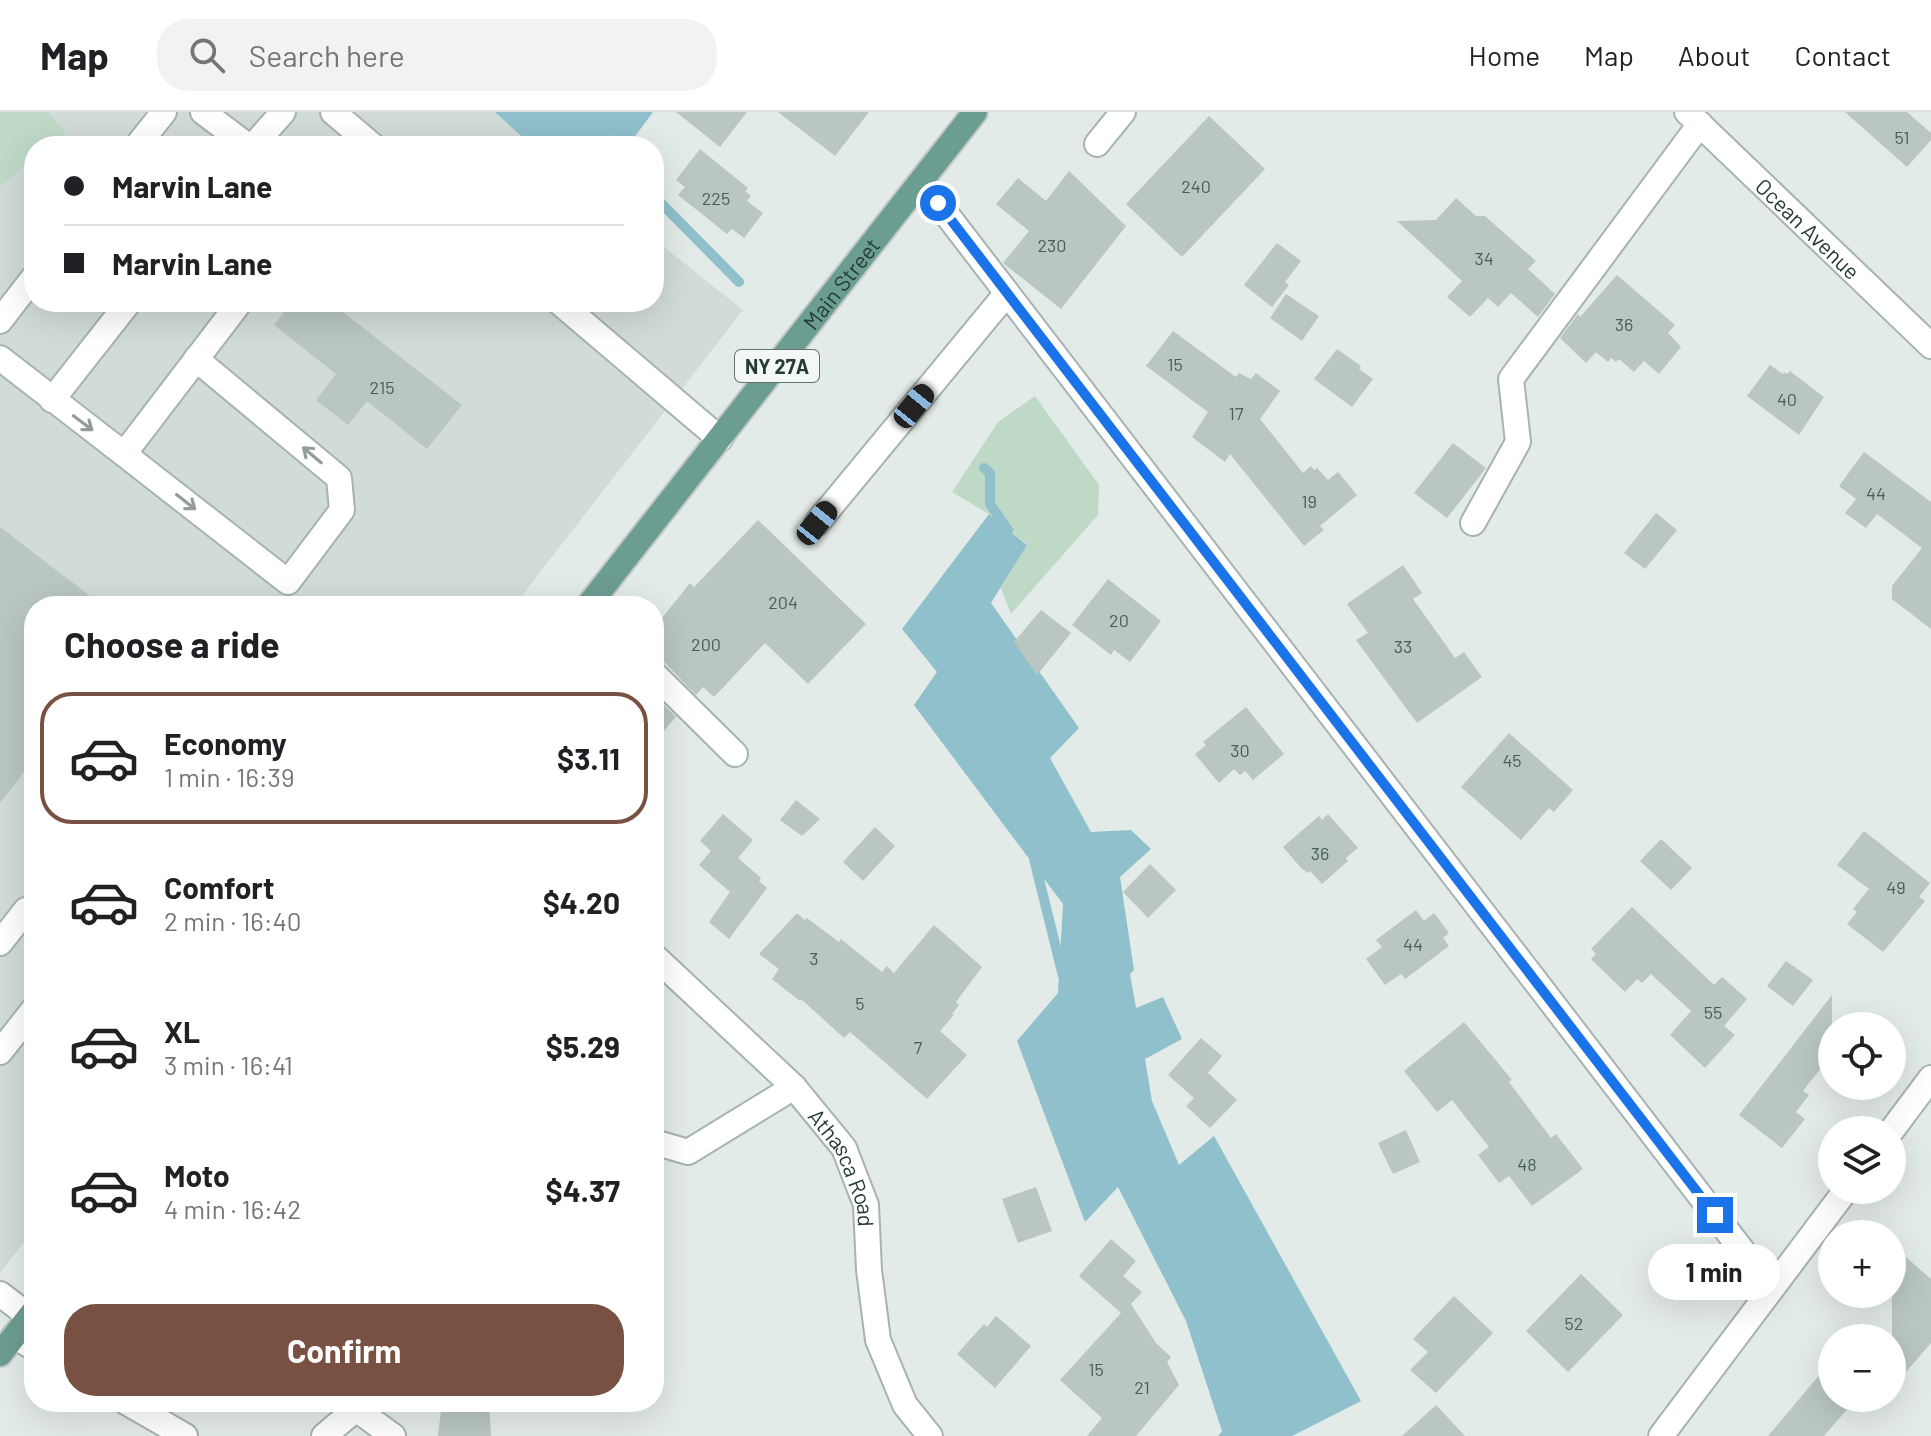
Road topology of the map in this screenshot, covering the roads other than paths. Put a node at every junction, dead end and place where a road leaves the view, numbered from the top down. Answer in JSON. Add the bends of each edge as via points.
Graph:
{"nodes":[{"id":1,"x":164,"y":112,"type":"edge"},
{"id":2,"x":203,"y":112,"type":"edge"},
{"id":3,"x":283,"y":112,"type":"edge"},
{"id":4,"x":333,"y":112,"type":"edge"},
{"id":5,"x":975,"y":112,"type":"edge"},
{"id":6,"x":1123,"y":112,"type":"edge"},
{"id":7,"x":1693,"y":118,"type":"edge"},
{"id":8,"x":145,"y":136,"type":"edge"},
{"id":9,"x":236,"y":136,"type":"edge"},
{"id":10,"x":260,"y":136,"type":"edge"},
{"id":11,"x":358,"y":136,"type":"edge"},
{"id":12,"x":1097,"y":144,"type":"dead end"},
{"id":13,"x":921,"y":181,"type":"junction"},
{"id":14,"x":24,"y":290,"type":"edge"},
{"id":15,"x":1007,"y":293,"type":"junction"},
{"id":16,"x":121,"y":312,"type":"edge"},
{"id":17,"x":232,"y":312,"type":"edge"},
{"id":18,"x":571,"y":312,"type":"edge"},
{"id":19,"x":0,"y":321,"type":"edge"},
{"id":20,"x":1931,"y":346,"type":"edge"},
{"id":21,"x":0,"y":358,"type":"edge"},
{"id":22,"x":196,"y":359,"type":"junction"},
{"id":23,"x":52,"y":400,"type":"junction"},
{"id":24,"x":720,"y":439,"type":"junction"},
{"id":25,"x":124,"y":454,"type":"junction"},
{"id":26,"x":817,"y":523,"type":"dead end"},
{"id":27,"x":1473,"y":523,"type":"dead end"},
{"id":28,"x":596,"y":596,"type":"edge"},
{"id":29,"x":664,"y":684,"type":"edge"},
{"id":30,"x":735,"y":754,"type":"dead end"},
{"id":31,"x":24,"y":913,"type":"edge"},
{"id":32,"x":0,"y":943,"type":"edge"},
{"id":33,"x":664,"y":965,"type":"edge"},
{"id":34,"x":24,"y":1022,"type":"edge"},
{"id":35,"x":0,"y":1052,"type":"edge"},
{"id":36,"x":1931,"y":1078,"type":"edge"},
{"id":37,"x":794,"y":1087,"type":"junction"},
{"id":38,"x":1902,"y":1116,"type":"edge"},
{"id":39,"x":664,"y":1145,"type":"edge"},
{"id":40,"x":1835,"y":1204,"type":"edge"},
{"id":41,"x":1771,"y":1288,"type":"junction"},
{"id":42,"x":0,"y":1294,"type":"edge"},
{"id":43,"x":24,"y":1308,"type":"edge"},
{"id":44,"x":143,"y":1412,"type":"edge"},
{"id":45,"x":352,"y":1412,"type":"edge"},
{"id":46,"x":360,"y":1412,"type":"edge"},
{"id":47,"x":185,"y":1436,"type":"edge"},
{"id":48,"x":324,"y":1436,"type":"edge"},
{"id":49,"x":393,"y":1436,"type":"edge"},
{"id":50,"x":930,"y":1436,"type":"edge"},
{"id":51,"x":1661,"y":1436,"type":"edge"}],
"edges":[{"from":1,"to":8,"type":"street"},
{"from":2,"to":9,"type":"street"},
{"from":3,"to":10,"type":"street"},
{"from":4,"to":11,"type":"street"},
{"from":5,"to":13,"type":"main road","name":"Main Street","number":"NY 27A"},
{"from":6,"to":12,"type":"street"},
{"from":7,"to":20,"type":"street","name":"Ocean Avenue"},
{"from":7,"to":27,"type":"street","via":[[1511,379],[1518,442]]},
{"from":13,"to":15,"type":"street"},
{"from":13,"to":24,"type":"main road","name":"Main Street","number":"NY 27A"},
{"from":14,"to":19,"type":"street"},
{"from":15,"to":26,"type":"street"},
{"from":15,"to":41,"type":"street"},
{"from":16,"to":23,"type":"street"},
{"from":17,"to":22,"type":"street"},
{"from":18,"to":24,"type":"street"},
{"from":21,"to":23,"type":"street"},
{"from":22,"to":25,"type":"street"},
{"from":25,"to":22,"type":"street","one_way":true,"via":[[288,582],[342,510],[339,478]]},
{"from":23,"to":25,"type":"street","one_way":true},
{"from":24,"to":28,"type":"main road","name":"Main Street","number":"NY 27A"},
{"from":29,"to":30,"type":"street"},
{"from":31,"to":32,"type":"street"},
{"from":33,"to":37,"type":"street","name":"Athasca Road"},
{"from":34,"to":35,"type":"street"},
{"from":36,"to":38,"type":"street"},
{"from":37,"to":39,"type":"street","via":[[688,1152]]},
{"from":37,"to":50,"type":"street","name":"Athasca Road","via":[[844,1148],[866,1205],[878,1340],[905,1405]]},
{"from":40,"to":41,"type":"street"},
{"from":41,"to":51,"type":"street"},
{"from":42,"to":43,"type":"street"},
{"from":44,"to":47,"type":"street"},
{"from":45,"to":48,"type":"street"},
{"from":46,"to":49,"type":"street"}]}
